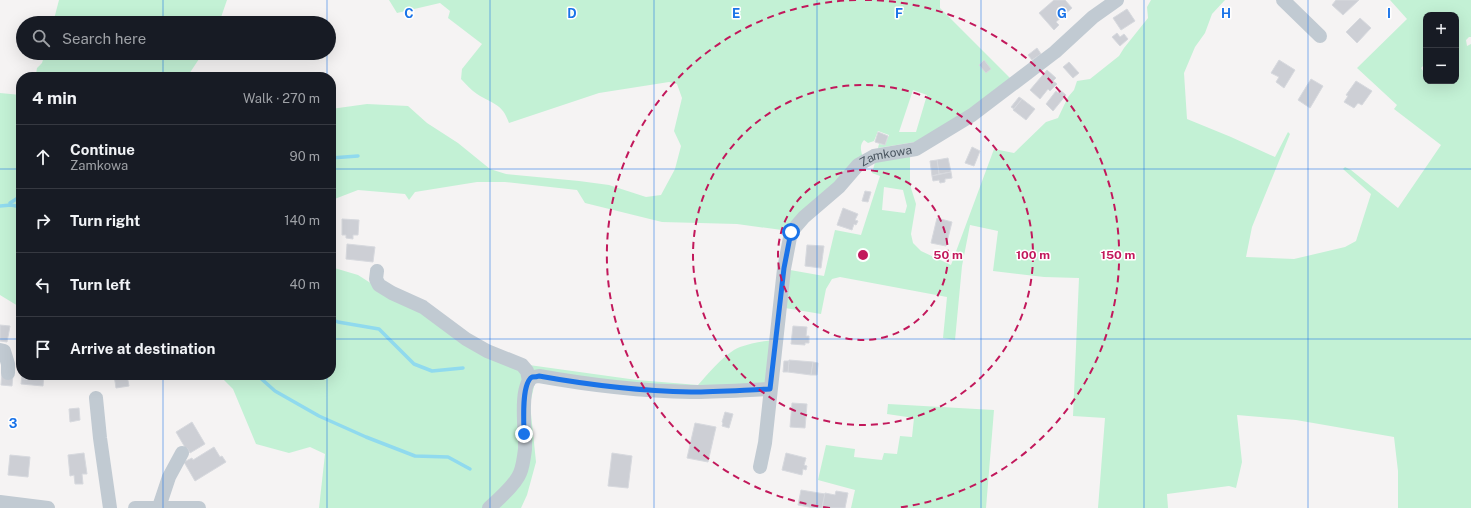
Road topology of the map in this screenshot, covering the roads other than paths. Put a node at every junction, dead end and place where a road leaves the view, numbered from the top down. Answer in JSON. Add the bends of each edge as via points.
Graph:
{"nodes":[{"id":1,"x":1117,"y":0,"type":"edge"},
{"id":2,"x":1283,"y":0,"type":"edge"},
{"id":3,"x":1320,"y":36,"type":"dead end"},
{"id":4,"x":377,"y":271,"type":"dead end"},
{"id":5,"x":2,"y":351,"type":"edge"},
{"id":6,"x":8,"y":373,"type":"dead end"},
{"id":7,"x":529,"y":381,"type":"junction"},
{"id":8,"x":770,"y":389,"type":"junction"},
{"id":9,"x":96,"y":398,"type":"dead end"},
{"id":10,"x":182,"y":453,"type":"dead end"},
{"id":11,"x":760,"y":467,"type":"dead end"},
{"id":12,"x":0,"y":502,"type":"edge"},
{"id":13,"x":158,"y":507,"type":"edge"},
{"id":14,"x":48,"y":508,"type":"edge"},
{"id":15,"x":110,"y":508,"type":"edge"},
{"id":16,"x":135,"y":508,"type":"edge"},
{"id":17,"x":199,"y":508,"type":"edge"},
{"id":18,"x":489,"y":508,"type":"edge"}],
"edges":[{"from":1,"to":8,"type":"street","name":"Zamkowa","via":[[1093,17],[1055,52],[972,115],[916,149],[874,156],[858,165],[839,188],[804,217],[791,232],[784,268]]},
{"from":2,"to":3,"type":"street"},
{"from":4,"to":7,"type":"street","via":[[376,279],[379,285],[423,307],[487,351],[522,365],[527,371]]},
{"from":5,"to":6,"type":"street","via":[[8,364]]},
{"from":7,"to":8,"type":"street","via":[[539,376],[580,384],[685,392]]},
{"from":7,"to":18,"type":"street","via":[[524,406],[523,465],[519,476]]},
{"from":8,"to":11,"type":"street","name":"Zamkowa"},
{"from":9,"to":15,"type":"street"},
{"from":10,"to":13,"type":"street"},
{"from":12,"to":14,"type":"street"},
{"from":13,"to":16,"type":"street"},
{"from":13,"to":17,"type":"street"}]}
